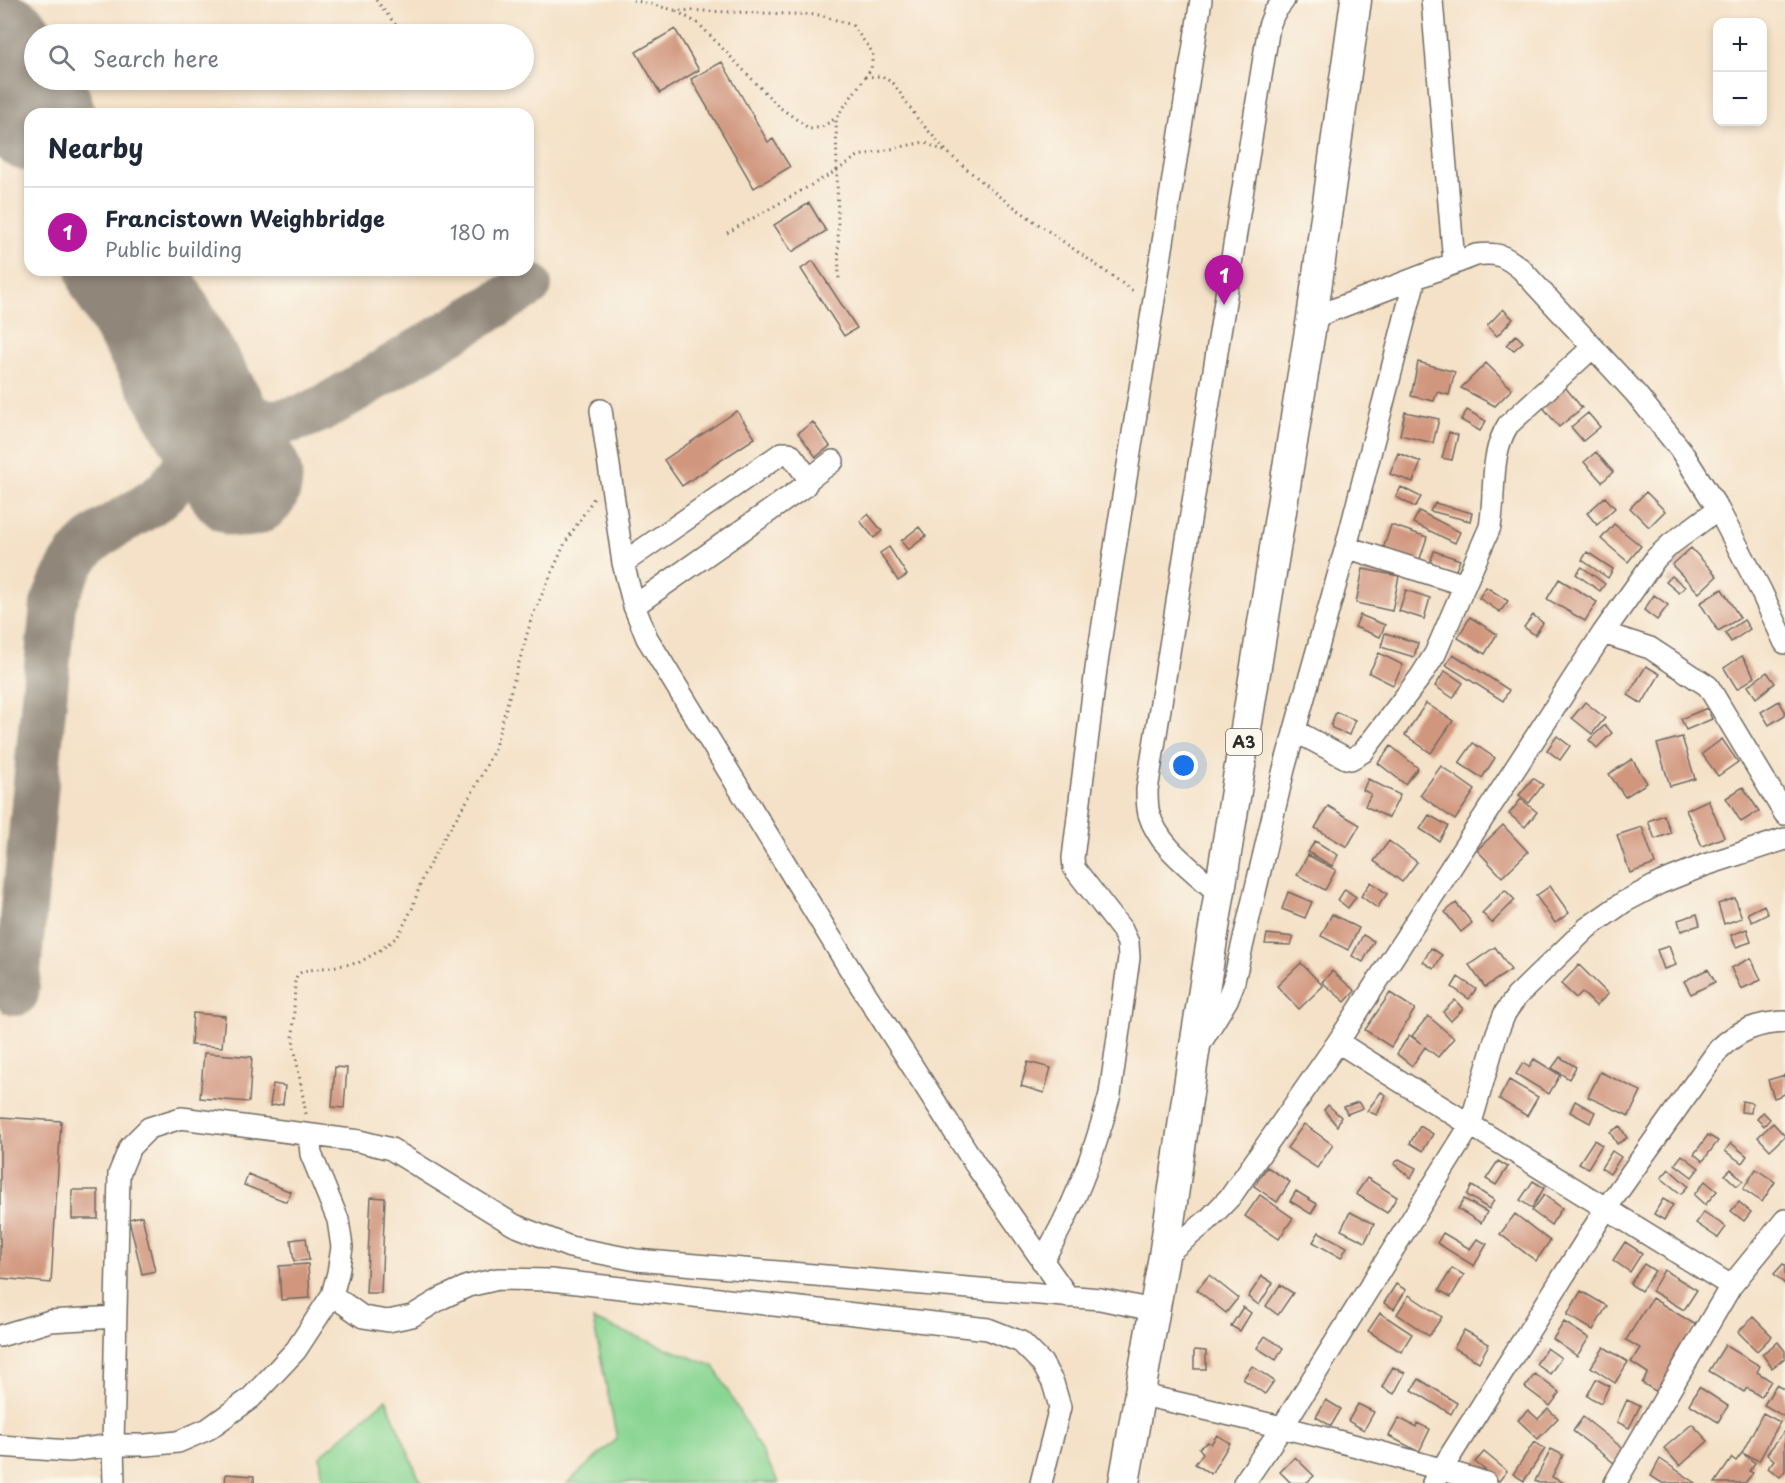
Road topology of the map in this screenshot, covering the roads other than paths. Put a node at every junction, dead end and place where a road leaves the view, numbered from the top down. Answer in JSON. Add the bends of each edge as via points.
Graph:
{"nodes":[{"id":1,"x":1201,"y":0,"type":"edge"},
{"id":2,"x":1284,"y":0,"type":"edge"},
{"id":3,"x":1356,"y":0,"type":"edge"},
{"id":4,"x":1432,"y":0,"type":"edge"},
{"id":5,"x":1454,"y":263,"type":"junction"},
{"id":6,"x":1415,"y":279,"type":"junction"},
{"id":7,"x":1312,"y":318,"type":"junction"},
{"id":8,"x":1593,"y":347,"type":"junction"},
{"id":9,"x":601,"y":410,"type":"dead end"},
{"id":10,"x":833,"y":461,"type":"dead end"},
{"id":11,"x":809,"y":479,"type":"junction"},
{"id":12,"x":1718,"y":509,"type":"junction"},
{"id":13,"x":1346,"y":547,"type":"junction"},
{"id":14,"x":623,"y":563,"type":"junction"},
{"id":15,"x":1465,"y":585,"type":"junction"},
{"id":16,"x":634,"y":606,"type":"junction"},
{"id":17,"x":1603,"y":633,"type":"junction"},
{"id":18,"x":1785,"y":642,"type":"edge"},
{"id":19,"x":1295,"y":732,"type":"junction"},
{"id":20,"x":1785,"y":814,"type":"edge"},
{"id":21,"x":1785,"y":839,"type":"edge"},
{"id":22,"x":1219,"y":894,"type":"junction"},
{"id":23,"x":1785,"y":1022,"type":"edge"},
{"id":24,"x":1338,"y":1042,"type":"junction"},
{"id":25,"x":1194,"y":1052,"type":"junction"},
{"id":26,"x":1470,"y":1126,"type":"junction"},
{"id":27,"x":309,"y":1135,"type":"junction"},
{"id":28,"x":1607,"y":1208,"type":"junction"},
{"id":29,"x":1785,"y":1220,"type":"edge"},
{"id":30,"x":1164,"y":1256,"type":"junction"},
{"id":31,"x":1041,"y":1261,"type":"junction"},
{"id":32,"x":1731,"y":1286,"type":"junction"},
{"id":33,"x":332,"y":1295,"type":"junction"},
{"id":34,"x":1068,"y":1297,"type":"junction"},
{"id":35,"x":1153,"y":1310,"type":"junction"},
{"id":36,"x":116,"y":1317,"type":"junction"},
{"id":37,"x":0,"y":1336,"type":"edge"},
{"id":38,"x":1138,"y":1394,"type":"junction"},
{"id":39,"x":1283,"y":1426,"type":"junction"},
{"id":40,"x":113,"y":1445,"type":"junction"},
{"id":41,"x":0,"y":1446,"type":"edge"},
{"id":42,"x":1437,"y":1476,"type":"edge"},
{"id":43,"x":114,"y":1483,"type":"edge"},
{"id":44,"x":1041,"y":1483,"type":"edge"},
{"id":45,"x":1124,"y":1483,"type":"edge"},
{"id":46,"x":1244,"y":1483,"type":"edge"},
{"id":47,"x":1485,"y":1483,"type":"edge"},
{"id":48,"x":1615,"y":1483,"type":"edge"}],
"edges":[{"from":1,"to":31,"type":"street","via":[[1096,669],[1073,858],[1074,868],[1122,930],[1129,958],[1105,1114],[1071,1208]]},
{"from":2,"to":22,"type":"street","via":[[1269,26],[1147,790],[1148,812],[1155,831]]},
{"from":3,"to":7,"type":"highway","number":"A3"},
{"from":4,"to":5,"type":"street"},
{"from":5,"to":6,"type":"street"},
{"from":5,"to":8,"type":"street","via":[[1491,253],[1506,257]]},
{"from":6,"to":7,"type":"street"},
{"from":6,"to":13,"type":"street"},
{"from":7,"to":22,"type":"highway","number":"A3"},
{"from":8,"to":12,"type":"street","via":[[1657,419]]},
{"from":8,"to":15,"type":"street","via":[[1508,425],[1500,438],[1490,527]]},
{"from":9,"to":14,"type":"street"},
{"from":10,"to":11,"type":"street"},
{"from":11,"to":14,"type":"street","via":[[789,453],[782,453]]},
{"from":11,"to":16,"type":"street","via":[[805,486]]},
{"from":12,"to":17,"type":"street","via":[[1656,558]]},
{"from":12,"to":18,"type":"street"},
{"from":13,"to":15,"type":"street"},
{"from":13,"to":19,"type":"street"},
{"from":14,"to":16,"type":"street"},
{"from":15,"to":19,"type":"street","via":[[1429,665],[1363,752],[1346,758]]},
{"from":16,"to":31,"type":"street","via":[[655,652],[848,966]]},
{"from":17,"to":20,"type":"street","via":[[1650,648],[1708,686]]},
{"from":17,"to":24,"type":"street"},
{"from":19,"to":25,"type":"street","via":[[1233,985],[1224,1007]]},
{"from":21,"to":26,"type":"street","via":[[1660,883],[1587,928],[1530,981],[1505,1013]]},
{"from":22,"to":25,"type":"highway","number":"A3"},
{"from":23,"to":28,"type":"street","via":[[1758,1024],[1743,1030],[1719,1050]]},
{"from":24,"to":26,"type":"street"},
{"from":24,"to":30,"type":"street","via":[[1231,1196]]},
{"from":25,"to":30,"type":"highway","number":"A3"},
{"from":26,"to":28,"type":"street"},
{"from":26,"to":39,"type":"street"},
{"from":27,"to":33,"type":"street","via":[[311,1154],[338,1220],[342,1247]]},
{"from":27,"to":34,"type":"street","via":[[391,1149],[514,1225],[570,1247],[636,1260]]},
{"from":27,"to":36,"type":"street","via":[[181,1118],[149,1128],[130,1147],[119,1174]]},
{"from":28,"to":32,"type":"street"},
{"from":28,"to":42,"type":"street"},
{"from":29,"to":32,"type":"street"},
{"from":30,"to":35,"type":"highway","number":"A3"},
{"from":31,"to":34,"type":"street"},
{"from":32,"to":48,"type":"street"},
{"from":33,"to":40,"type":"street","via":[[296,1350],[251,1398],[208,1430],[178,1442]]},
{"from":33,"to":44,"type":"street","via":[[363,1317],[388,1321],[412,1316],[468,1286],[498,1279],[550,1280],[988,1329],[1021,1342],[1042,1363],[1053,1383],[1060,1407]]},
{"from":34,"to":35,"type":"street"},
{"from":35,"to":38,"type":"highway","number":"A3"},
{"from":36,"to":37,"type":"street","via":[[50,1321]]},
{"from":36,"to":40,"type":"street"},
{"from":38,"to":39,"type":"street"},
{"from":38,"to":45,"type":"highway","number":"A3"},
{"from":39,"to":42,"type":"street"},
{"from":39,"to":46,"type":"street"},
{"from":40,"to":41,"type":"street","via":[[69,1451]]},
{"from":40,"to":43,"type":"street"},
{"from":42,"to":47,"type":"street"}]}
